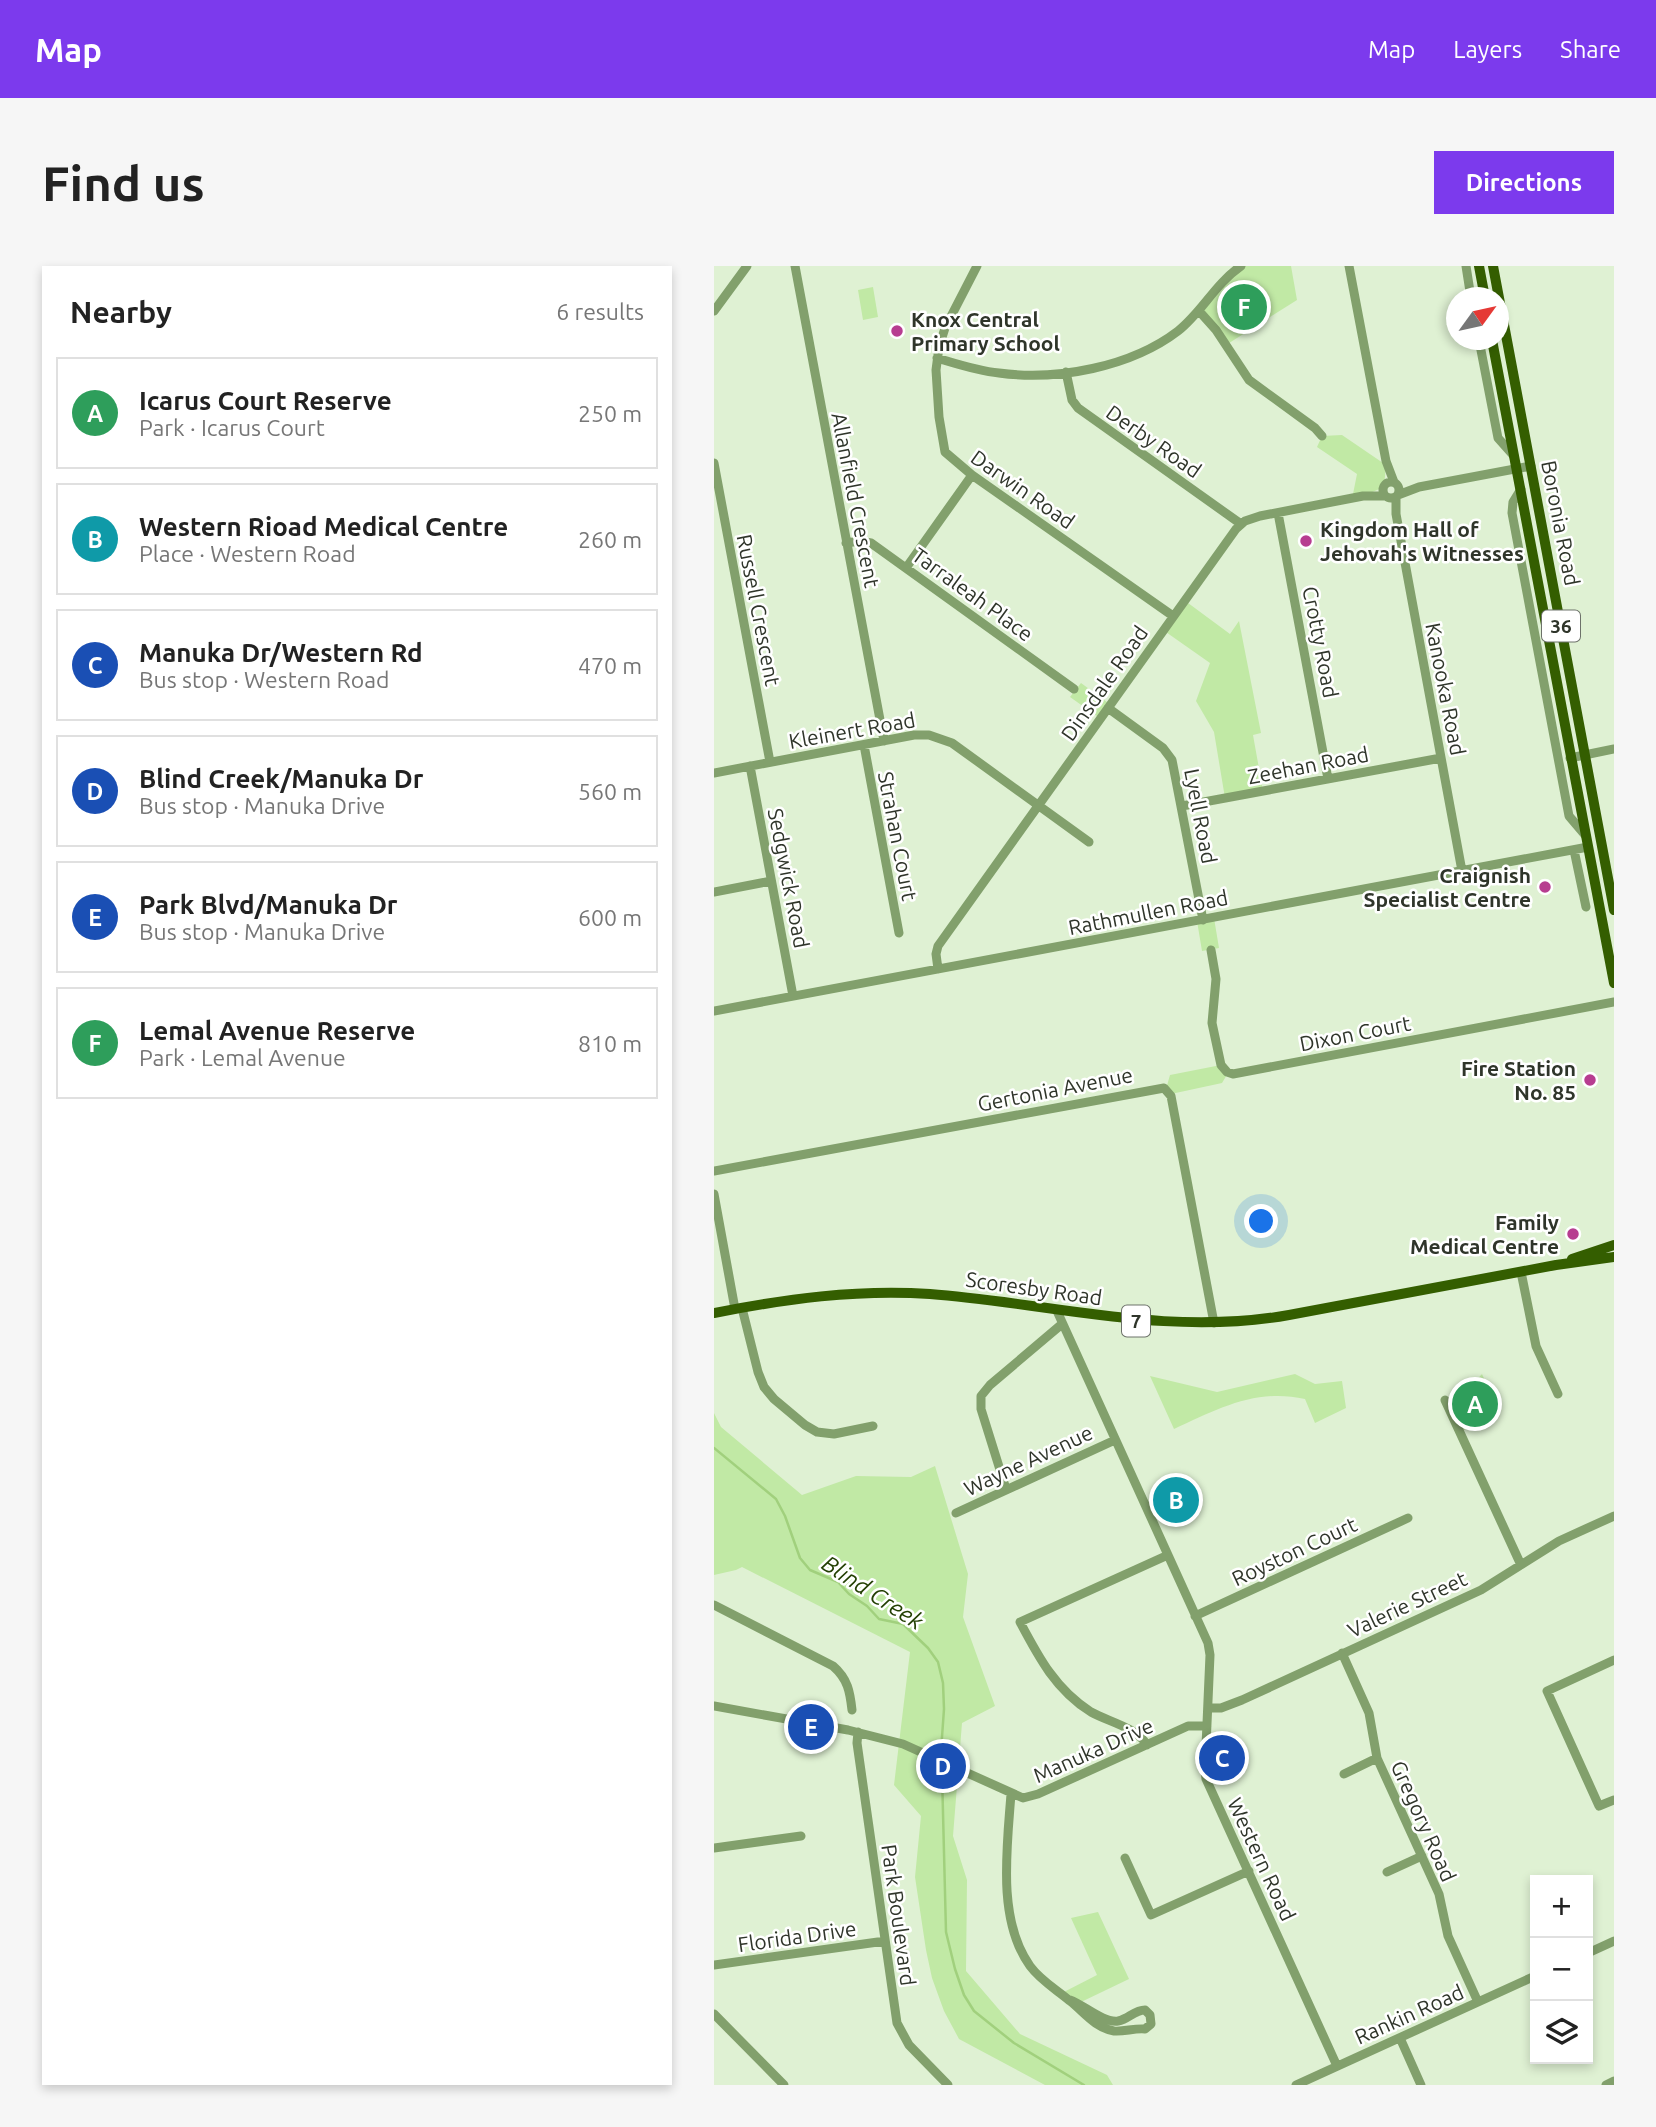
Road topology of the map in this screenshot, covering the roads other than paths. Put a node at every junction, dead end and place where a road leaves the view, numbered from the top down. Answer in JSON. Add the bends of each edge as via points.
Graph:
{"nodes":[{"id":1,"x":747,"y":266,"type":"edge"},
{"id":2,"x":795,"y":266,"type":"edge"},
{"id":3,"x":977,"y":266,"type":"edge"},
{"id":4,"x":1241,"y":266,"type":"edge"},
{"id":5,"x":1349,"y":266,"type":"edge"},
{"id":6,"x":1466,"y":266,"type":"edge"},
{"id":7,"x":1479,"y":266,"type":"edge"},
{"id":8,"x":1493,"y":266,"type":"edge"},
{"id":9,"x":1469,"y":287,"type":"edge"},
{"id":10,"x":1483,"y":287,"type":"edge"},
{"id":11,"x":1199,"y":311,"type":"junction"},
{"id":12,"x":714,"y":312,"type":"edge"},
{"id":13,"x":1481,"y":350,"type":"edge"},
{"id":14,"x":1494,"y":350,"type":"edge"},
{"id":15,"x":937,"y":358,"type":"junction"},
{"id":16,"x":1066,"y":372,"type":"junction"},
{"id":17,"x":1322,"y":436,"type":"dead end"},
{"id":18,"x":1514,"y":456,"type":"junction"},
{"id":19,"x":714,"y":463,"type":"edge"},
{"id":20,"x":1531,"y":466,"type":"junction"},
{"id":21,"x":1517,"y":469,"type":"junction"},
{"id":22,"x":972,"y":475,"type":"junction"},
{"id":23,"x":1521,"y":489,"type":"junction"},
{"id":24,"x":1391,"y":491,"type":"junction"},
{"id":25,"x":1278,"y":513,"type":"junction"},
{"id":26,"x":1241,"y":524,"type":"junction"},
{"id":27,"x":846,"y":543,"type":"junction"},
{"id":28,"x":906,"y":568,"type":"junction"},
{"id":29,"x":1173,"y":617,"type":"junction"},
{"id":30,"x":1074,"y":689,"type":"dead end"},
{"id":31,"x":1108,"y":708,"type":"junction"},
{"id":32,"x":884,"y":741,"type":"junction"},
{"id":33,"x":864,"y":745,"type":"junction"},
{"id":34,"x":1614,"y":749,"type":"edge"},
{"id":35,"x":1585,"y":755,"type":"junction"},
{"id":36,"x":1441,"y":758,"type":"junction"},
{"id":37,"x":1570,"y":758,"type":"junction"},
{"id":38,"x":770,"y":762,"type":"junction"},
{"id":39,"x":750,"y":766,"type":"junction"},
{"id":40,"x":714,"y":773,"type":"edge"},
{"id":41,"x":1328,"y":779,"type":"junction"},
{"id":42,"x":1038,"y":805,"type":"junction"},
{"id":43,"x":1182,"y":806,"type":"junction"},
{"id":44,"x":1587,"y":841,"type":"junction"},
{"id":45,"x":1089,"y":842,"type":"dead end"},
{"id":46,"x":1602,"y":844,"type":"junction"},
{"id":47,"x":1574,"y":850,"type":"junction"},
{"id":48,"x":1462,"y":871,"type":"junction"},
{"id":49,"x":771,"y":881,"type":"junction"},
{"id":50,"x":714,"y":892,"type":"edge"},
{"id":51,"x":1586,"y":907,"type":"dead end"},
{"id":52,"x":1614,"y":910,"type":"edge"},
{"id":53,"x":1203,"y":920,"type":"junction"},
{"id":54,"x":898,"y":933,"type":"dead end"},
{"id":55,"x":1211,"y":950,"type":"dead end"},
{"id":56,"x":938,"y":970,"type":"junction"},
{"id":57,"x":1614,"y":982,"type":"edge"},
{"id":58,"x":793,"y":996,"type":"junction"},
{"id":59,"x":1614,"y":1002,"type":"edge"},
{"id":60,"x":714,"y":1011,"type":"edge"},
{"id":61,"x":714,"y":1171,"type":"edge"},
{"id":62,"x":714,"y":1194,"type":"edge"},
{"id":63,"x":1614,"y":1245,"type":"edge"},
{"id":64,"x":1614,"y":1258,"type":"edge"},
{"id":65,"x":1556,"y":1265,"type":"junction"},
{"id":66,"x":1521,"y":1272,"type":"junction"},
{"id":67,"x":738,"y":1308,"type":"junction"},
{"id":68,"x":1057,"y":1311,"type":"junction"},
{"id":69,"x":714,"y":1313,"type":"edge"},
{"id":70,"x":1214,"y":1323,"type":"junction"},
{"id":71,"x":1062,"y":1324,"type":"junction"},
{"id":72,"x":1558,"y":1394,"type":"dead end"},
{"id":73,"x":1446,"y":1400,"type":"dead end"},
{"id":74,"x":873,"y":1426,"type":"dead end"},
{"id":75,"x":1115,"y":1440,"type":"junction"},
{"id":76,"x":1006,"y":1489,"type":"junction"},
{"id":77,"x":956,"y":1513,"type":"dead end"},
{"id":78,"x":1614,"y":1516,"type":"edge"},
{"id":79,"x":1408,"y":1518,"type":"dead end"},
{"id":80,"x":1168,"y":1555,"type":"junction"},
{"id":81,"x":1521,"y":1565,"type":"junction"},
{"id":82,"x":714,"y":1605,"type":"edge"},
{"id":83,"x":1195,"y":1616,"type":"junction"},
{"id":84,"x":1342,"y":1653,"type":"junction"},
{"id":85,"x":1614,"y":1660,"type":"edge"},
{"id":86,"x":714,"y":1706,"type":"edge"},
{"id":87,"x":1208,"y":1708,"type":"junction"},
{"id":88,"x":852,"y":1710,"type":"dead end"},
{"id":89,"x":1207,"y":1727,"type":"junction"},
{"id":90,"x":858,"y":1732,"type":"junction"},
{"id":91,"x":1147,"y":1745,"type":"junction"},
{"id":92,"x":1377,"y":1758,"type":"junction"},
{"id":93,"x":1344,"y":1774,"type":"dead end"},
{"id":94,"x":1011,"y":1794,"type":"junction"},
{"id":95,"x":1614,"y":1800,"type":"edge"},
{"id":96,"x":802,"y":1836,"type":"dead end"},
{"id":97,"x":714,"y":1848,"type":"edge"},
{"id":98,"x":1422,"y":1856,"type":"junction"},
{"id":99,"x":1125,"y":1858,"type":"dead end"},
{"id":100,"x":1249,"y":1871,"type":"junction"},
{"id":101,"x":1387,"y":1872,"type":"dead end"},
{"id":102,"x":885,"y":1941,"type":"junction"},
{"id":103,"x":1614,"y":1941,"type":"edge"},
{"id":104,"x":1593,"y":1951,"type":"edge"},
{"id":105,"x":714,"y":1965,"type":"edge"},
{"id":106,"x":1530,"y":1978,"type":"edge"},
{"id":107,"x":1070,"y":2000,"type":"junction"},
{"id":108,"x":1478,"y":2002,"type":"junction"},
{"id":109,"x":714,"y":2014,"type":"edge"},
{"id":110,"x":1400,"y":2038,"type":"junction"},
{"id":111,"x":1337,"y":2066,"type":"junction"},
{"id":112,"x":1614,"y":2081,"type":"edge"},
{"id":113,"x":784,"y":2085,"type":"edge"},
{"id":114,"x":948,"y":2085,"type":"edge"},
{"id":115,"x":1296,"y":2085,"type":"edge"},
{"id":116,"x":1421,"y":2085,"type":"edge"},
{"id":117,"x":1605,"y":2085,"type":"edge"}],
"edges":[{"from":1,"to":12,"type":"street"},
{"from":2,"to":27,"type":"street","name":"Allanfield Crescent"},
{"from":3,"to":15,"type":"street","name":"Darwin Road","via":[[944,327]]},
{"from":4,"to":11,"type":"street","via":[[1214,289]]},
{"from":5,"to":24,"type":"street","name":"Kanooka Road"},
{"from":6,"to":9,"type":"street"},
{"from":7,"to":10,"type":"main road"},
{"from":8,"to":20,"type":"main road","name":"Boronia Road","number":"36"},
{"from":11,"to":16,"type":"street","via":[[1149,349]]},
{"from":11,"to":17,"type":"street","via":[[1249,380]]},
{"from":13,"to":18,"type":"street","via":[[1498,436]]},
{"from":14,"to":18,"type":"main road","name":"Boronia Road","number":"36"},
{"from":15,"to":16,"type":"street","via":[[1002,374]]},
{"from":15,"to":22,"type":"street","name":"Darwin Road","via":[[945,452]]},
{"from":16,"to":26,"type":"street","name":"Derby Road","via":[[1077,408]]},
{"from":18,"to":21,"type":"main road","name":"Boronia Road","number":"36"},
{"from":19,"to":38,"type":"street","name":"Russell Crescent"},
{"from":20,"to":21,"type":"street"},
{"from":20,"to":35,"type":"main road","name":"Boronia Road","number":"36"},
{"from":21,"to":23,"type":"main road","name":"Boronia Road","number":"36"},
{"from":21,"to":24,"type":"street"},
{"from":22,"to":28,"type":"street"},
{"from":22,"to":29,"type":"street","name":"Darwin Road"},
{"from":23,"to":37,"type":"main road","name":"Boronia Road","number":"36"},
{"from":23,"to":44,"type":"street","via":[[1512,513],[1569,816]]},
{"from":24,"to":25,"type":"street"},
{"from":24,"to":36,"type":"street","name":"Kanooka Road"},
{"from":25,"to":26,"type":"street"},
{"from":25,"to":41,"type":"street","name":"Crotty Road"},
{"from":26,"to":29,"type":"street","name":"Dinsdale Road"},
{"from":27,"to":28,"type":"street","name":"Tarraleah Place","via":[[867,542]]},
{"from":27,"to":32,"type":"street","name":"Allanfield Crescent"},
{"from":28,"to":30,"type":"street","name":"Tarraleah Place"},
{"from":29,"to":31,"type":"street","name":"Dinsdale Road"},
{"from":31,"to":42,"type":"street","name":"Dinsdale Road"},
{"from":31,"to":43,"type":"street","name":"Lyell Road","via":[[1170,756]]},
{"from":32,"to":33,"type":"street","name":"Kleinert Road"},
{"from":32,"to":42,"type":"street","name":"Kleinert Road","via":[[919,734],[941,738]]},
{"from":33,"to":38,"type":"street","name":"Kleinert Road"},
{"from":33,"to":54,"type":"street","name":"Strahan Court"},
{"from":34,"to":35,"type":"street"},
{"from":35,"to":37,"type":"street"},
{"from":35,"to":46,"type":"main road","name":"Boronia Road","number":"36"},
{"from":36,"to":41,"type":"street","name":"Zeehan Road"},
{"from":36,"to":48,"type":"street","name":"Kanooka Road"},
{"from":37,"to":44,"type":"main road","name":"Boronia Road","number":"36"},
{"from":38,"to":39,"type":"street","name":"Kleinert Road"},
{"from":39,"to":40,"type":"street","name":"Kleinert Road"},
{"from":39,"to":49,"type":"street","name":"Sedgwick Road"},
{"from":41,"to":43,"type":"street","name":"Zeehan Road"},
{"from":42,"to":45,"type":"street","name":"Kleinert Road"},
{"from":42,"to":56,"type":"street","name":"Dinsdale Road","via":[[937,946]]},
{"from":43,"to":53,"type":"street","name":"Lyell Road"},
{"from":44,"to":46,"type":"main road"},
{"from":44,"to":47,"type":"street","name":"Rathmullen Road"},
{"from":44,"to":57,"type":"main road","name":"Boronia Road","number":"36"},
{"from":46,"to":52,"type":"main road","name":"Boronia Road","number":"36"},
{"from":47,"to":48,"type":"street","name":"Rathmullen Road"},
{"from":47,"to":51,"type":"street"},
{"from":48,"to":53,"type":"street","name":"Rathmullen Road"},
{"from":49,"to":50,"type":"street"},
{"from":49,"to":58,"type":"street","name":"Sedgwick Road"},
{"from":53,"to":56,"type":"street","name":"Rathmullen Road"},
{"from":55,"to":59,"type":"street","name":"Dixon Court","via":[[1216,979],[1212,1020],[1221,1065],[1233,1074]]},
{"from":56,"to":58,"type":"street","name":"Rathmullen Road"},
{"from":58,"to":60,"type":"street","name":"Rathmullen Road"},
{"from":61,"to":70,"type":"street","name":"Gertonia Avenue","via":[[1164,1088],[1171,1096]]},
{"from":62,"to":67,"type":"street"},
{"from":63,"to":65,"type":"main road","name":"Scoresby Road","number":"7"},
{"from":64,"to":65,"type":"main road","name":"Scoresby Road","number":"7"},
{"from":65,"to":66,"type":"main road","name":"Scoresby Road","number":"7"},
{"from":66,"to":70,"type":"main road","name":"Scoresby Road","number":"7","via":[[1281,1317]]},
{"from":66,"to":72,"type":"street","via":[[1536,1346]]},
{"from":67,"to":68,"type":"main road","name":"Scoresby Road","number":"7","via":[[808,1297],[884,1293],[943,1295]]},
{"from":67,"to":69,"type":"main road","name":"Scoresby Road","number":"7"},
{"from":67,"to":74,"type":"street","via":[[758,1372],[774,1399],[817,1432],[834,1434]]},
{"from":68,"to":70,"type":"main road","name":"Scoresby Road","number":"7","via":[[1149,1322]]},
{"from":68,"to":71,"type":"street","name":"Western Road"},
{"from":71,"to":75,"type":"street","name":"Western Road"},
{"from":71,"to":76,"type":"street","via":[[981,1395],[981,1409]]},
{"from":73,"to":81,"type":"street"},
{"from":75,"to":76,"type":"street","name":"Wayne Avenue"},
{"from":75,"to":80,"type":"street","name":"Western Road"},
{"from":76,"to":77,"type":"street","name":"Wayne Avenue"},
{"from":78,"to":81,"type":"street","name":"Valerie Street","via":[[1559,1541]]},
{"from":79,"to":83,"type":"street","name":"Royston Court"},
{"from":80,"to":83,"type":"street","name":"Western Road"},
{"from":80,"to":91,"type":"street","via":[[1020,1622],[1042,1664],[1063,1690],[1088,1710],[1140,1736]]},
{"from":81,"to":84,"type":"street","name":"Valerie Street","via":[[1481,1590]]},
{"from":82,"to":88,"type":"street","via":[[833,1666],[848,1685]]},
{"from":83,"to":87,"type":"street","name":"Western Road","via":[[1210,1651]]},
{"from":84,"to":87,"type":"street","name":"Valerie Street","via":[[1242,1700]]},
{"from":84,"to":92,"type":"street","name":"Gregory Road","via":[[1369,1713]]},
{"from":85,"to":95,"type":"street","via":[[1547,1690],[1599,1806]]},
{"from":86,"to":90,"type":"street","name":"Manuka Drive"},
{"from":87,"to":89,"type":"street","name":"Western Road"},
{"from":89,"to":91,"type":"street","name":"Manuka Drive","via":[[1188,1726]]},
{"from":89,"to":100,"type":"street","name":"Western Road","via":[[1206,1779]]},
{"from":90,"to":94,"type":"street","name":"Manuka Drive","via":[[908,1746]]},
{"from":90,"to":102,"type":"street","name":"Park Boulevard"},
{"from":91,"to":94,"type":"street","name":"Manuka Drive","via":[[1033,1797]]},
{"from":92,"to":93,"type":"street"},
{"from":92,"to":98,"type":"street","name":"Gregory Road"},
{"from":94,"to":107,"type":"street","via":[[1007,1900],[1011,1926],[1031,1966]]},
{"from":96,"to":97,"type":"street"},
{"from":98,"to":101,"type":"street"},
{"from":98,"to":108,"type":"street","name":"Gregory Road","via":[[1442,1903],[1448,1936]]},
{"from":99,"to":100,"type":"street","via":[[1151,1915]]},
{"from":100,"to":111,"type":"street","name":"Western Road"},
{"from":102,"to":105,"type":"street","name":"Florida Drive"},
{"from":102,"to":114,"type":"street","name":"Park Boulevard","via":[[902,2035]]},
{"from":103,"to":104,"type":"street"},
{"from":106,"to":108,"type":"street","name":"Rankin Road"},
{"from":107,"to":107,"type":"street","via":[[1114,2021],[1145,2010],[1151,2024],[1145,2029],[1109,2029]]},
{"from":108,"to":110,"type":"street","name":"Rankin Road"},
{"from":109,"to":113,"type":"street"},
{"from":110,"to":111,"type":"street","name":"Rankin Road"},
{"from":110,"to":116,"type":"street"},
{"from":111,"to":115,"type":"street","name":"Rankin Road"},
{"from":112,"to":117,"type":"street"}]}
